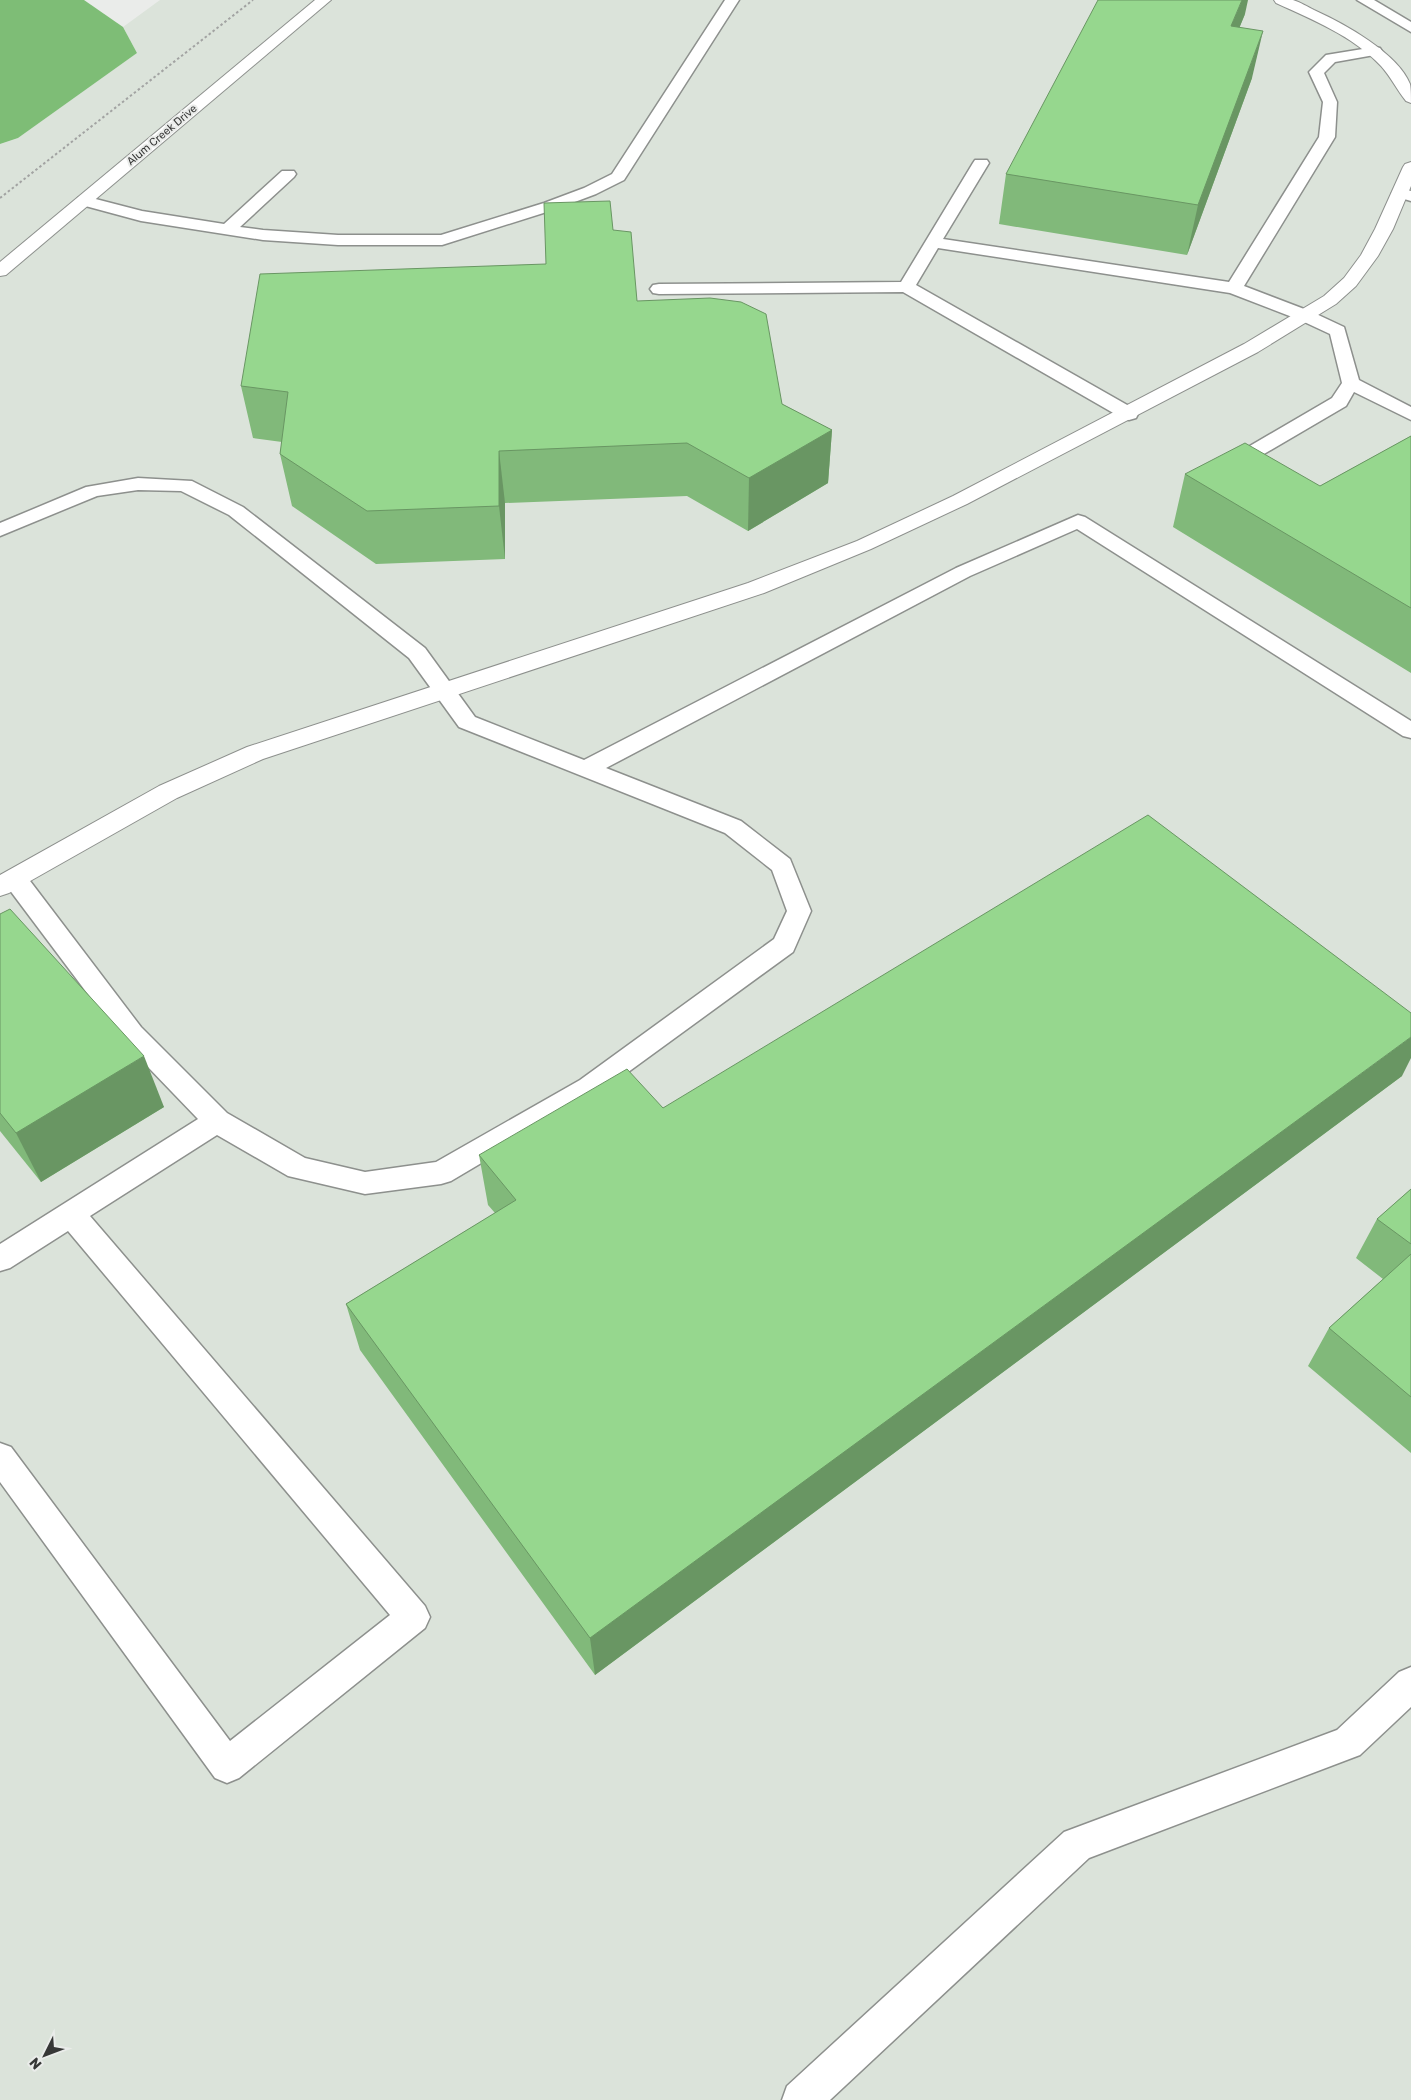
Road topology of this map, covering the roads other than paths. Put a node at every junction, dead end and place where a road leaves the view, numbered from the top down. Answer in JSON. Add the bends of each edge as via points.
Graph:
{"nodes":[{"id":1,"x":324,"y":0,"type":"edge"},
{"id":2,"x":732,"y":0,"type":"edge"},
{"id":3,"x":1281,"y":0,"type":"edge"},
{"id":4,"x":1364,"y":0,"type":"edge"},
{"id":5,"x":1411,"y":28,"type":"edge"},
{"id":6,"x":1374,"y":51,"type":"junction"},
{"id":7,"x":1411,"y":98,"type":"edge"},
{"id":8,"x":981,"y":163,"type":"dead end"},
{"id":9,"x":1411,"y":167,"type":"edge"},
{"id":10,"x":288,"y":174,"type":"dead end"},
{"id":11,"x":1406,"y":195,"type":"edge"},
{"id":12,"x":84,"y":201,"type":"junction"},
{"id":13,"x":227,"y":230,"type":"junction"},
{"id":14,"x":934,"y":243,"type":"junction"},
{"id":15,"x":0,"y":271,"type":"edge"},
{"id":16,"x":906,"y":287,"type":"junction"},
{"id":17,"x":1234,"y":288,"type":"junction"},
{"id":18,"x":659,"y":289,"type":"dead end"},
{"id":19,"x":1306,"y":316,"type":"junction"},
{"id":20,"x":1351,"y":383,"type":"junction"},
{"id":21,"x":1129,"y":414,"type":"junction"},
{"id":22,"x":1411,"y":414,"type":"edge"},
{"id":23,"x":1223,"y":469,"type":"edge"},
{"id":24,"x":0,"y":530,"type":"edge"},
{"id":25,"x":444,"y":690,"type":"junction"},
{"id":26,"x":1411,"y":731,"type":"edge"},
{"id":27,"x":587,"y":768,"type":"junction"},
{"id":28,"x":8,"y":883,"type":"edge"},
{"id":29,"x":217,"y":1120,"type":"junction"},
{"id":30,"x":70,"y":1213,"type":"junction"},
{"id":31,"x":0,"y":1259,"type":"edge"},
{"id":32,"x":0,"y":1457,"type":"edge"},
{"id":33,"x":1411,"y":1684,"type":"edge"},
{"id":34,"x":801,"y":2100,"type":"edge"}],
"edges":[{"from":1,"to":12,"type":"street","name":"Alum Creek Drive"},
{"from":2,"to":13,"type":"lane","via":[[618,177],[590,191],[442,240],[338,240],[263,236]]},
{"from":3,"to":6,"type":"street","via":[[1330,22]]},
{"from":4,"to":5,"type":"lane"},
{"from":6,"to":7,"type":"street","via":[[1392,68]]},
{"from":6,"to":17,"type":"lane","via":[[1330,58],[1316,72],[1330,102],[1327,137]]},
{"from":8,"to":14,"type":"lane"},
{"from":9,"to":11,"type":"street"},
{"from":10,"to":13,"type":"lane"},
{"from":11,"to":19,"type":"street","via":[[1350,282]]},
{"from":12,"to":13,"type":"lane","via":[[141,216]]},
{"from":12,"to":15,"type":"street","name":"Alum Creek Drive"},
{"from":14,"to":16,"type":"lane"},
{"from":14,"to":17,"type":"lane"},
{"from":16,"to":18,"type":"lane"},
{"from":16,"to":21,"type":"lane"},
{"from":17,"to":19,"type":"lane"},
{"from":19,"to":20,"type":"lane","via":[[1338,331]]},
{"from":19,"to":21,"type":"street"},
{"from":20,"to":22,"type":"lane"},
{"from":20,"to":23,"type":"lane","via":[[1339,402]]},
{"from":21,"to":25,"type":"street","via":[[960,500],[846,552],[756,588]]},
{"from":24,"to":25,"type":"lane","via":[[93,491],[138,484],[185,485],[236,511],[417,653]]},
{"from":25,"to":27,"type":"lane","via":[[467,722]]},
{"from":25,"to":28,"type":"street","via":[[246,757],[168,792]]},
{"from":26,"to":27,"type":"lane","via":[[1078,521],[963,572]]},
{"from":27,"to":29,"type":"lane","via":[[733,827],[782,865],[799,911],[784,945],[589,1087],[441,1173],[365,1183],[298,1168]]},
{"from":28,"to":29,"type":"lane","via":[[132,1034]]},
{"from":29,"to":30,"type":"lane"},
{"from":30,"to":31,"type":"lane"},
{"from":30,"to":32,"type":"lane","via":[[413,1617],[227,1766]]},
{"from":33,"to":34,"type":"lane","via":[[1348,1743],[1077,1845]]}]}
